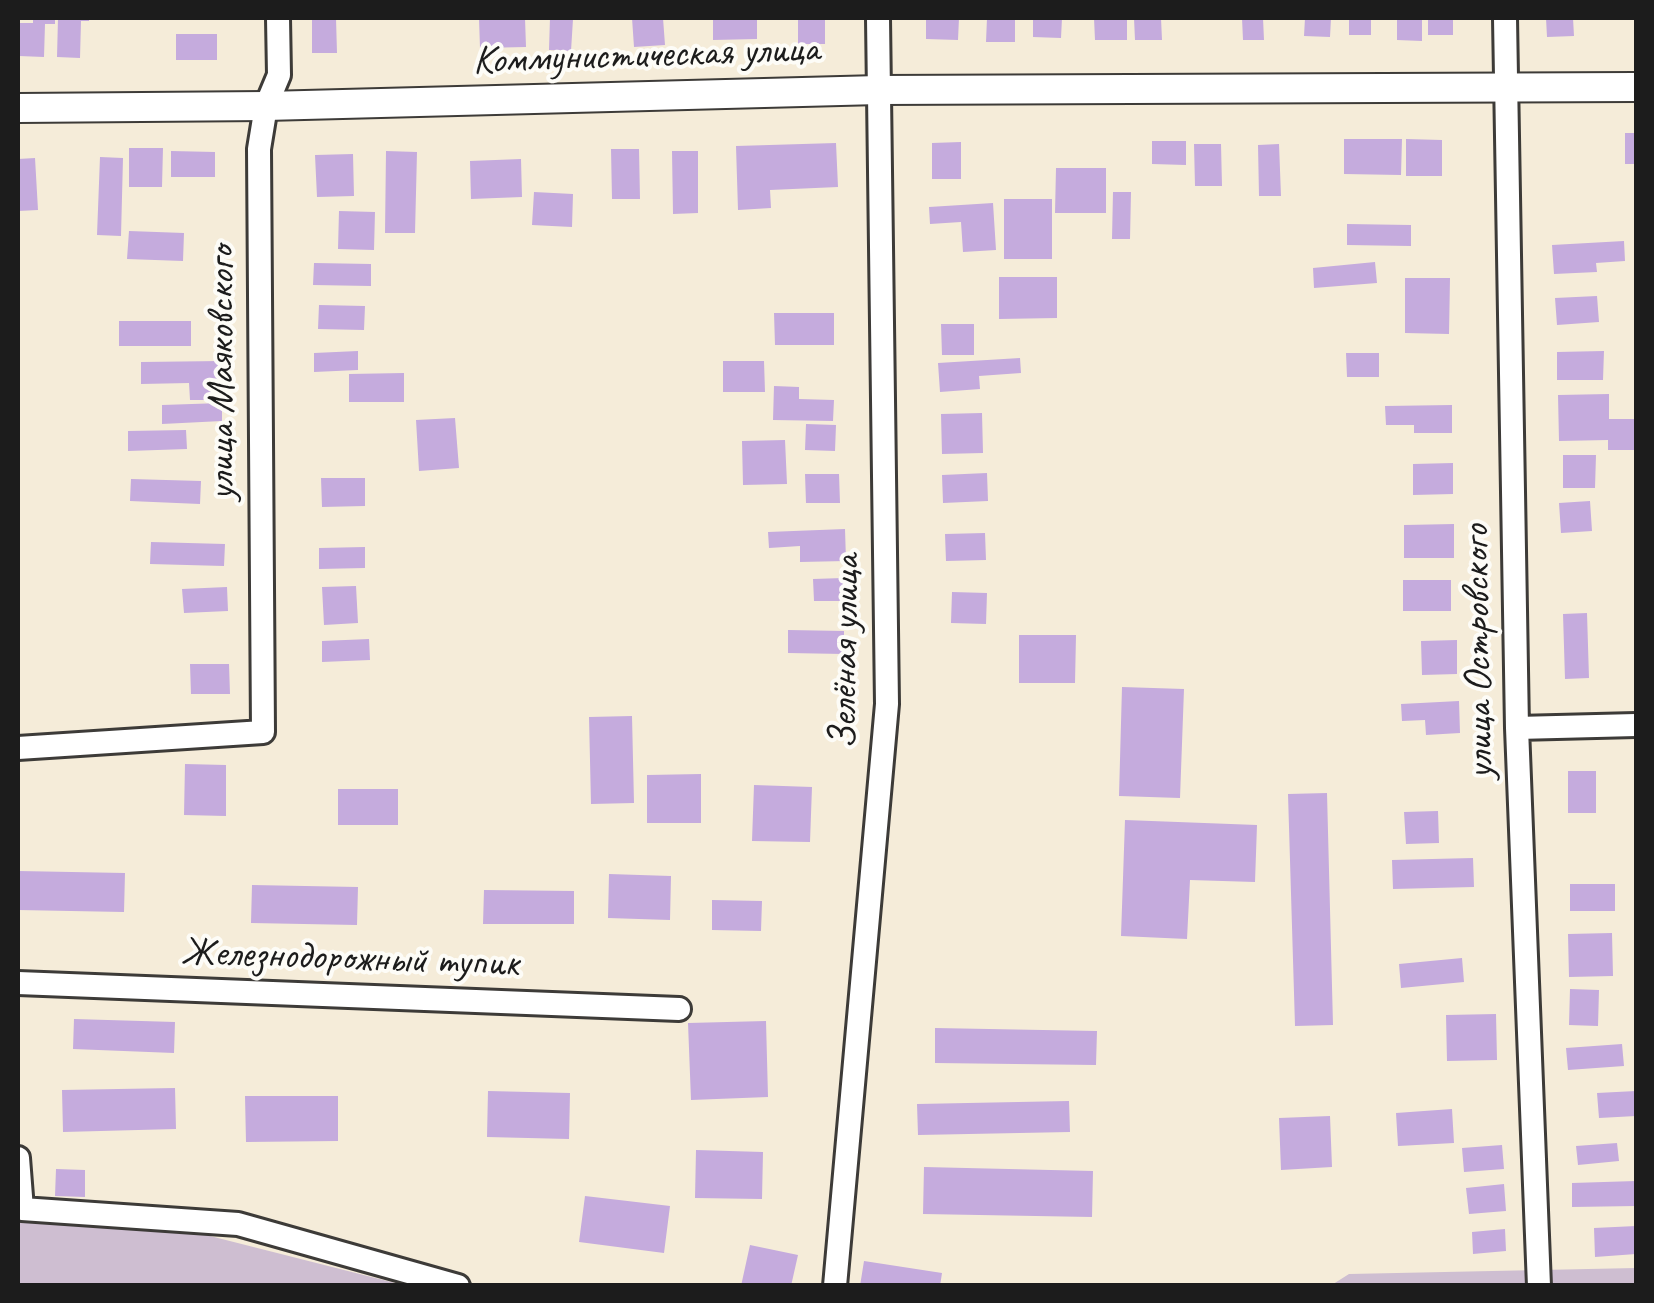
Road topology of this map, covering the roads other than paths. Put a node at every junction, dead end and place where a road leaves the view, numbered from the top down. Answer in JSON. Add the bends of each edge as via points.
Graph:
{"nodes":[{"id":1,"x":278,"y":18,"type":"edge"},
{"id":2,"x":878,"y":18,"type":"edge"},
{"id":3,"x":1505,"y":18,"type":"edge"},
{"id":4,"x":1636,"y":86,"type":"edge"},
{"id":5,"x":1507,"y":88,"type":"junction"},
{"id":6,"x":879,"y":90,"type":"junction"},
{"id":7,"x":266,"y":106,"type":"junction"},
{"id":8,"x":18,"y":108,"type":"edge"},
{"id":9,"x":1636,"y":725,"type":"edge"},
{"id":10,"x":1517,"y":728,"type":"junction"},
{"id":11,"x":18,"y":748,"type":"edge"},
{"id":12,"x":18,"y":983,"type":"edge"},
{"id":13,"x":679,"y":1009,"type":"dead end"},
{"id":14,"x":18,"y":1158,"type":"edge"},
{"id":15,"x":458,"y":1286,"type":"edge"},
{"id":16,"x":835,"y":1286,"type":"edge"},
{"id":17,"x":1539,"y":1286,"type":"edge"}],
"edges":[{"from":1,"to":7,"type":"street","name":"улица Маяковского","via":[[279,75]]},
{"from":2,"to":6,"type":"street","name":"Зелёная улица"},
{"from":3,"to":5,"type":"street","name":"улица Островского"},
{"from":4,"to":5,"type":"street","name":"Коммунистическая улица"},
{"from":5,"to":6,"type":"street","name":"Коммунистическая улица"},
{"from":5,"to":10,"type":"street","name":"улица Островского"},
{"from":6,"to":7,"type":"street","name":"Коммунистическая улица"},
{"from":6,"to":16,"type":"street","name":"Зелёная улица","via":[[888,704]]},
{"from":7,"to":8,"type":"street","name":"Коммунистическая улица"},
{"from":7,"to":11,"type":"street","name":"улица Маяковского","via":[[260,149],[263,732]]},
{"from":9,"to":10,"type":"street"},
{"from":10,"to":17,"type":"street","name":"улица Островского"},
{"from":12,"to":13,"type":"street","name":"Железнодорожный тупик"},
{"from":14,"to":15,"type":"street","via":[[22,1209],[238,1224]]}]}
